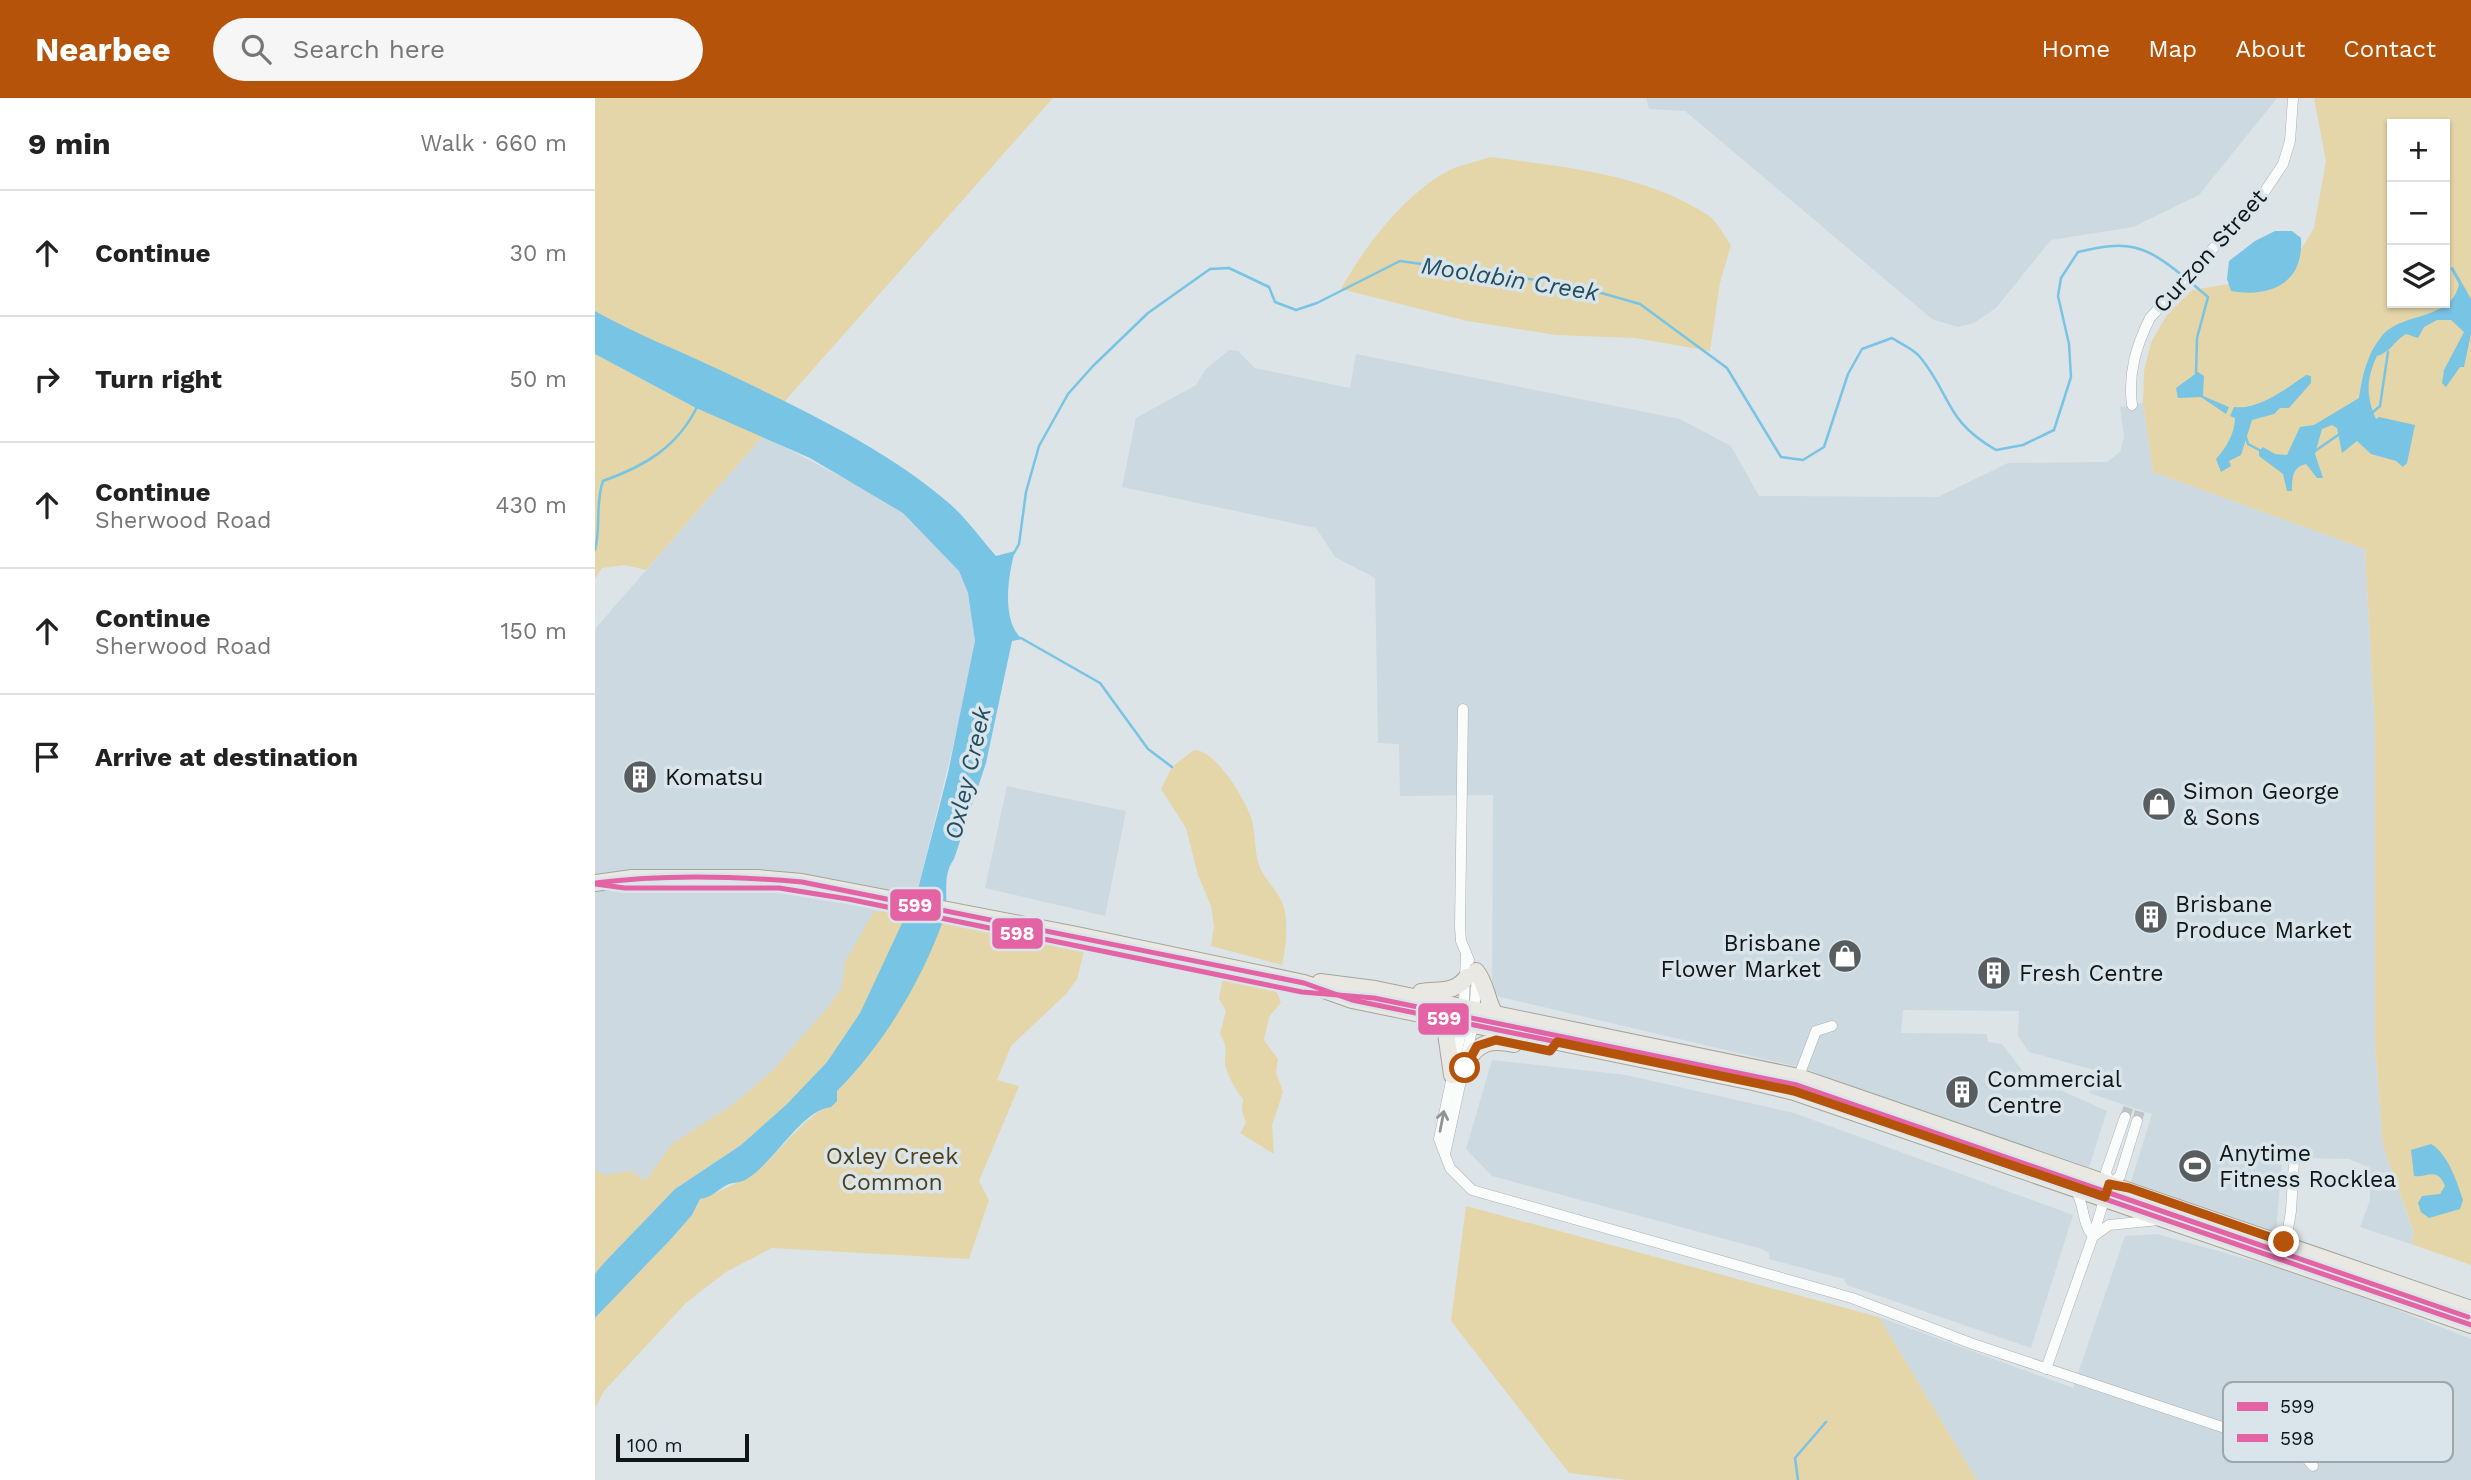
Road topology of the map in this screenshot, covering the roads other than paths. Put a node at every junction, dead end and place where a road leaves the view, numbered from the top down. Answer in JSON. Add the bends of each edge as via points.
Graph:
{"nodes":[{"id":1,"x":2293,"y":98,"type":"edge"},
{"id":2,"x":2132,"y":405,"type":"dead end"},
{"id":3,"x":1463,"y":709,"type":"dead end"},
{"id":4,"x":595,"y":875,"type":"edge"},
{"id":5,"x":625,"y":879,"type":"junction"},
{"id":6,"x":595,"y":883,"type":"edge"},
{"id":7,"x":1472,"y":974,"type":"junction"},
{"id":8,"x":1304,"y":983,"type":"junction"},
{"id":9,"x":1405,"y":995,"type":"junction"},
{"id":10,"x":1495,"y":1014,"type":"junction"},
{"id":11,"x":1429,"y":1016,"type":"junction"},
{"id":12,"x":1469,"y":1017,"type":"junction"},
{"id":13,"x":1832,"y":1026,"type":"dead end"},
{"id":14,"x":1557,"y":1042,"type":"junction"},
{"id":15,"x":1466,"y":1062,"type":"junction"},
{"id":16,"x":1452,"y":1075,"type":"junction"},
{"id":17,"x":1796,"y":1084,"type":"junction"},
{"id":18,"x":2125,"y":1117,"type":"tunnel mouth"},
{"id":19,"x":2137,"y":1121,"type":"tunnel mouth"},
{"id":20,"x":1445,"y":1154,"type":"junction"},
{"id":21,"x":2294,"y":1161,"type":"dead end"},
{"id":22,"x":2073,"y":1186,"type":"junction"},
{"id":23,"x":2107,"y":1190,"type":"junction"},
{"id":24,"x":2166,"y":1218,"type":"junction"},
{"id":25,"x":2093,"y":1236,"type":"junction"},
{"id":26,"x":2284,"y":1242,"type":"junction"},
{"id":27,"x":2287,"y":1259,"type":"junction"},
{"id":28,"x":2471,"y":1309,"type":"edge"},
{"id":29,"x":2471,"y":1325,"type":"edge"},
{"id":30,"x":2046,"y":1369,"type":"junction"},
{"id":31,"x":2223,"y":1428,"type":"edge"},
{"id":32,"x":2310,"y":1462,"type":"edge"},
{"id":33,"x":2313,"y":1466,"type":"dead end"}],
"edges":[{"from":1,"to":2,"type":"street","name":"Curzon Street","via":[[2283,164],[2265,191],[2151,318],[2139,340],[2132,368]]},
{"from":3,"to":7,"type":"street","via":[[1459,901],[1461,941]]},
{"from":4,"to":5,"type":"main road"},
{"from":5,"to":6,"type":"main road"},
{"from":5,"to":8,"type":"main road","via":[[780,879]]},
{"from":7,"to":9,"type":"main road","via":[[1444,992]]},
{"from":7,"to":10,"type":"main road","via":[[1484,981]]},
{"from":7,"to":12,"type":"street"},
{"from":8,"to":9,"type":"main road","via":[[1343,984]]},
{"from":8,"to":11,"type":"main road","via":[[1352,1000]]},
{"from":9,"to":12,"type":"main road"},
{"from":10,"to":12,"type":"main road"},
{"from":10,"to":17,"type":"main road"},
{"from":11,"to":12,"type":"main road"},
{"from":11,"to":16,"type":"main road","via":[[1446,1033]]},
{"from":12,"to":14,"type":"main road"},
{"from":12,"to":15,"type":"street"},
{"from":12,"to":16,"type":"street"},
{"from":13,"to":17,"type":"street","via":[[1817,1031]]},
{"from":14,"to":15,"type":"main road","via":[[1550,1051],[1496,1040],[1484,1042]]},
{"from":14,"to":17,"type":"main road"},
{"from":15,"to":20,"type":"street"},
{"from":20,"to":16,"type":"street","one_way":true,"via":[[1439,1139]]},
{"from":17,"to":22,"type":"main road"},
{"from":17,"to":23,"type":"main road"},
{"from":18,"to":23,"type":"street","via":[[2106,1172]]},
{"from":19,"to":23,"type":"street","via":[[2120,1176]]},
{"from":20,"to":30,"type":"street","via":[[1461,1182],[1488,1196],[1852,1298]]},
{"from":21,"to":26,"type":"street"},
{"from":22,"to":23,"type":"main road"},
{"from":22,"to":25,"type":"street","via":[[2080,1196],[2085,1226]]},
{"from":23,"to":24,"type":"main road"},
{"from":23,"to":25,"type":"street"},
{"from":23,"to":26,"type":"main road"},
{"from":24,"to":25,"type":"street","via":[[2109,1225]]},
{"from":24,"to":27,"type":"main road"},
{"from":25,"to":30,"type":"street"},
{"from":26,"to":27,"type":"street"},
{"from":26,"to":28,"type":"main road"},
{"from":27,"to":29,"type":"main road"},
{"from":30,"to":31,"type":"street"},
{"from":32,"to":33,"type":"street"}]}
